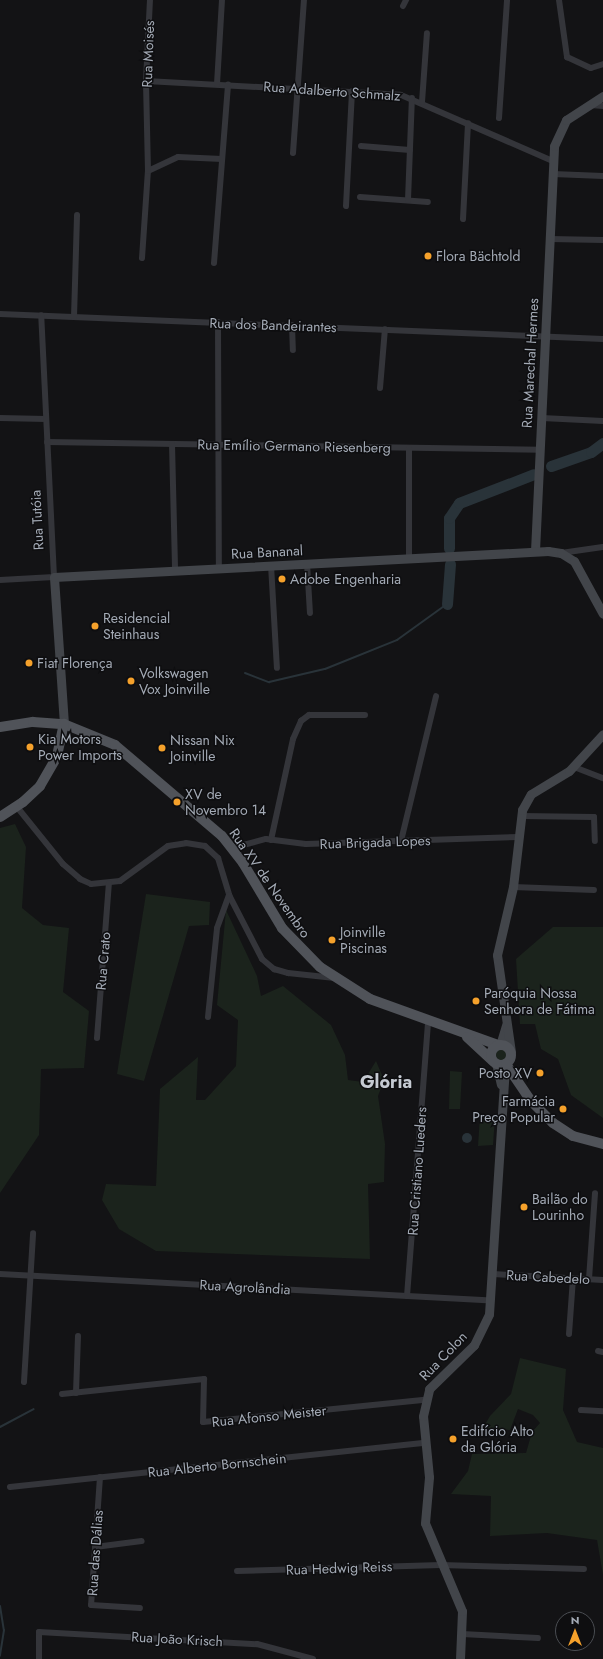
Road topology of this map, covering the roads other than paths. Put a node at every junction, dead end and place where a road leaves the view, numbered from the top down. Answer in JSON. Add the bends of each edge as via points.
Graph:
{"nodes":[{"id":1,"x":150,"y":0,"type":"edge"},
{"id":2,"x":222,"y":0,"type":"edge"},
{"id":3,"x":304,"y":0,"type":"edge"},
{"id":4,"x":507,"y":0,"type":"edge"},
{"id":5,"x":559,"y":0,"type":"edge"},
{"id":6,"x":427,"y":33,"type":"dead end"},
{"id":7,"x":603,"y":64,"type":"edge"},
{"id":8,"x":146,"y":81,"type":"junction"},
{"id":9,"x":217,"y":84,"type":"junction"},
{"id":10,"x":228,"y":85,"type":"junction"},
{"id":11,"x":298,"y":88,"type":"junction"},
{"id":12,"x":352,"y":91,"type":"junction"},
{"id":13,"x":603,"y":96,"type":"edge"},
{"id":14,"x":412,"y":98,"type":"junction"},
{"id":15,"x":422,"y":102,"type":"junction"},
{"id":16,"x":589,"y":104,"type":"junction"},
{"id":17,"x":603,"y":106,"type":"edge"},
{"id":18,"x":499,"y":118,"type":"dead end"},
{"id":19,"x":468,"y":123,"type":"junction"},
{"id":20,"x":361,"y":146,"type":"dead end"},
{"id":21,"x":410,"y":150,"type":"junction"},
{"id":22,"x":293,"y":153,"type":"dead end"},
{"id":23,"x":222,"y":159,"type":"junction"},
{"id":24,"x":554,"y":161,"type":"junction"},
{"id":25,"x":148,"y":171,"type":"junction"},
{"id":26,"x":553,"y":174,"type":"junction"},
{"id":27,"x":603,"y":176,"type":"edge"},
{"id":28,"x":360,"y":197,"type":"dead end"},
{"id":29,"x":408,"y":200,"type":"junction"},
{"id":30,"x":428,"y":202,"type":"dead end"},
{"id":31,"x":346,"y":206,"type":"dead end"},
{"id":32,"x":77,"y":214,"type":"dead end"},
{"id":33,"x":463,"y":218,"type":"dead end"},
{"id":34,"x":550,"y":239,"type":"junction"},
{"id":35,"x":603,"y":240,"type":"edge"},
{"id":36,"x":142,"y":258,"type":"dead end"},
{"id":37,"x":214,"y":263,"type":"dead end"},
{"id":38,"x":0,"y":314,"type":"edge"},
{"id":39,"x":41,"y":315,"type":"junction"},
{"id":40,"x":74,"y":317,"type":"junction"},
{"id":41,"x":218,"y":322,"type":"junction"},
{"id":42,"x":292,"y":326,"type":"junction"},
{"id":43,"x":385,"y":329,"type":"junction"},
{"id":44,"x":546,"y":336,"type":"junction"},
{"id":45,"x":603,"y":339,"type":"edge"},
{"id":46,"x":292,"y":350,"type":"dead end"},
{"id":47,"x":380,"y":388,"type":"dead end"},
{"id":48,"x":0,"y":418,"type":"edge"},
{"id":49,"x":542,"y":418,"type":"junction"},
{"id":50,"x":46,"y":419,"type":"junction"},
{"id":51,"x":603,"y":421,"type":"edge"},
{"id":52,"x":47,"y":442,"type":"junction"},
{"id":53,"x":172,"y":444,"type":"junction"},
{"id":54,"x":220,"y":445,"type":"junction"},
{"id":55,"x":409,"y":448,"type":"junction"},
{"id":56,"x":540,"y":450,"type":"junction"},
{"id":57,"x":603,"y":548,"type":"edge"},
{"id":58,"x":535,"y":551,"type":"junction"},
{"id":59,"x":562,"y":553,"type":"junction"},
{"id":60,"x":409,"y":558,"type":"junction"},
{"id":61,"x":307,"y":563,"type":"junction"},
{"id":62,"x":271,"y":565,"type":"junction"},
{"id":63,"x":219,"y":568,"type":"junction"},
{"id":64,"x":175,"y":570,"type":"junction"},
{"id":65,"x":54,"y":577,"type":"junction"},
{"id":66,"x":0,"y":580,"type":"edge"},
{"id":67,"x":310,"y":613,"type":"dead end"},
{"id":68,"x":603,"y":614,"type":"edge"},
{"id":69,"x":278,"y":668,"type":"dead end"},
{"id":70,"x":436,"y":696,"type":"dead end"},
{"id":71,"x":365,"y":715,"type":"dead end"},
{"id":72,"x":64,"y":724,"type":"junction"},
{"id":73,"x":0,"y":728,"type":"edge"},
{"id":74,"x":603,"y":734,"type":"edge"},
{"id":75,"x":574,"y":767,"type":"junction"},
{"id":76,"x":603,"y":778,"type":"edge"},
{"id":77,"x":17,"y":807,"type":"junction"},
{"id":78,"x":521,"y":816,"type":"junction"},
{"id":79,"x":0,"y":817,"type":"edge"},
{"id":80,"x":519,"y":837,"type":"junction"},
{"id":81,"x":272,"y":840,"type":"junction"},
{"id":82,"x":401,"y":841,"type":"junction"},
{"id":83,"x":595,"y":842,"type":"dead end"},
{"id":84,"x":232,"y":848,"type":"junction"},
{"id":85,"x":109,"y":883,"type":"junction"},
{"id":86,"x":513,"y":887,"type":"junction"},
{"id":87,"x":594,"y":890,"type":"dead end"},
{"id":88,"x":229,"y":895,"type":"junction"},
{"id":89,"x":335,"y":978,"type":"junction"},
{"id":90,"x":208,"y":1017,"type":"dead end"},
{"id":91,"x":428,"y":1021,"type":"junction"},
{"id":92,"x":507,"y":1022,"type":"junction"},
{"id":93,"x":461,"y":1033,"type":"junction"},
{"id":94,"x":97,"y":1038,"type":"dead end"},
{"id":95,"x":499,"y":1045,"type":"junction"},
{"id":96,"x":511,"y":1053,"type":"junction"},
{"id":97,"x":500,"y":1063,"type":"junction"},
{"id":98,"x":522,"y":1085,"type":"junction"},
{"id":99,"x":603,"y":1144,"type":"edge"},
{"id":100,"x":595,"y":1193,"type":"dead end"},
{"id":101,"x":33,"y":1233,"type":"dead end"},
{"id":102,"x":0,"y":1274,"type":"edge"},
{"id":103,"x":493,"y":1274,"type":"junction"},
{"id":104,"x":30,"y":1275,"type":"junction"},
{"id":105,"x":573,"y":1278,"type":"junction"},
{"id":106,"x":589,"y":1279,"type":"junction"},
{"id":107,"x":603,"y":1280,"type":"edge"},
{"id":108,"x":407,"y":1296,"type":"junction"},
{"id":109,"x":491,"y":1301,"type":"junction"},
{"id":110,"x":569,"y":1334,"type":"dead end"},
{"id":111,"x":78,"y":1336,"type":"dead end"},
{"id":112,"x":24,"y":1382,"type":"dead end"},
{"id":113,"x":76,"y":1393,"type":"junction"},
{"id":114,"x":62,"y":1394,"type":"dead end"},
{"id":115,"x":425,"y":1400,"type":"junction"},
{"id":116,"x":581,"y":1410,"type":"dead end"},
{"id":117,"x":603,"y":1411,"type":"edge"},
{"id":118,"x":423,"y":1443,"type":"junction"},
{"id":119,"x":100,"y":1477,"type":"junction"},
{"id":120,"x":10,"y":1487,"type":"dead end"},
{"id":121,"x":142,"y":1541,"type":"dead end"},
{"id":122,"x":95,"y":1547,"type":"junction"},
{"id":123,"x":441,"y":1565,"type":"junction"},
{"id":124,"x":584,"y":1569,"type":"dead end"},
{"id":125,"x":238,"y":1571,"type":"dead end"},
{"id":126,"x":140,"y":1608,"type":"dead end"},
{"id":127,"x":462,"y":1634,"type":"junction"},
{"id":128,"x":538,"y":1638,"type":"dead end"},
{"id":129,"x":39,"y":1659,"type":"edge"},
{"id":130,"x":313,"y":1659,"type":"edge"},
{"id":131,"x":460,"y":1659,"type":"edge"}],
"edges":[{"from":1,"to":8,"type":"street","name":"Rua Moisés"},
{"from":2,"to":9,"type":"street"},
{"from":3,"to":11,"type":"street"},
{"from":4,"to":18,"type":"street"},
{"from":5,"to":7,"type":"street","via":[[567,57],[591,68]]},
{"from":6,"to":15,"type":"street"},
{"from":8,"to":9,"type":"street","name":"Rua Adalberto Schmalz"},
{"from":8,"to":25,"type":"street","name":"Rua Moisés"},
{"from":9,"to":10,"type":"street","name":"Rua Adalberto Schmalz"},
{"from":10,"to":11,"type":"street","name":"Rua Adalberto Schmalz"},
{"from":10,"to":23,"type":"street"},
{"from":11,"to":12,"type":"street","name":"Rua Adalberto Schmalz"},
{"from":11,"to":22,"type":"street"},
{"from":12,"to":14,"type":"street","name":"Rua Adalberto Schmalz"},
{"from":12,"to":31,"type":"street"},
{"from":13,"to":16,"type":"street","name":"Rua Marechal Hermes"},
{"from":14,"to":15,"type":"street","name":"Rua Adalberto Schmalz"},
{"from":14,"to":21,"type":"street"},
{"from":15,"to":19,"type":"street","name":"Rua Adalberto Schmalz"},
{"from":16,"to":17,"type":"street"},
{"from":16,"to":24,"type":"street","name":"Rua Marechal Hermes","via":[[561,127],[555,139]]},
{"from":19,"to":24,"type":"street","name":"Rua Adalberto Schmalz"},
{"from":19,"to":33,"type":"street"},
{"from":20,"to":21,"type":"street"},
{"from":21,"to":29,"type":"street"},
{"from":23,"to":25,"type":"street","via":[[178,157]]},
{"from":23,"to":37,"type":"street"},
{"from":24,"to":26,"type":"street","name":"Rua Marechal Hermes"},
{"from":25,"to":36,"type":"street","name":"Rua Moisés"},
{"from":26,"to":27,"type":"street"},
{"from":26,"to":34,"type":"street","name":"Rua Marechal Hermes"},
{"from":28,"to":29,"type":"street"},
{"from":29,"to":30,"type":"street"},
{"from":32,"to":40,"type":"street"},
{"from":34,"to":35,"type":"street"},
{"from":34,"to":44,"type":"street","name":"Rua Marechal Hermes"},
{"from":38,"to":39,"type":"street","name":"Rua dos Bandeirantes"},
{"from":39,"to":40,"type":"street","name":"Rua dos Bandeirantes"},
{"from":39,"to":50,"type":"street","name":"Rua Tutóia"},
{"from":40,"to":41,"type":"street","name":"Rua dos Bandeirantes"},
{"from":41,"to":42,"type":"street","name":"Rua dos Bandeirantes"},
{"from":41,"to":54,"type":"street"},
{"from":42,"to":43,"type":"street","name":"Rua dos Bandeirantes"},
{"from":42,"to":46,"type":"street"},
{"from":43,"to":44,"type":"street","name":"Rua dos Bandeirantes"},
{"from":43,"to":47,"type":"street"},
{"from":44,"to":45,"type":"street","name":"Rua dos Bandeirantes"},
{"from":44,"to":49,"type":"street","name":"Rua Marechal Hermes"},
{"from":48,"to":50,"type":"street"},
{"from":49,"to":51,"type":"street"},
{"from":49,"to":56,"type":"street","name":"Rua Marechal Hermes"},
{"from":50,"to":52,"type":"street","name":"Rua Tutóia"},
{"from":52,"to":53,"type":"street","name":"Rua Emílio Germano Riesenberg"},
{"from":52,"to":65,"type":"street","name":"Rua Tutóia"},
{"from":53,"to":54,"type":"street","name":"Rua Emílio Germano Riesenberg"},
{"from":53,"to":64,"type":"street"},
{"from":54,"to":55,"type":"street","name":"Rua Emílio Germano Riesenberg"},
{"from":54,"to":63,"type":"street"},
{"from":55,"to":56,"type":"street","name":"Rua Emílio Germano Riesenberg"},
{"from":55,"to":60,"type":"street"},
{"from":56,"to":58,"type":"street","name":"Rua Marechal Hermes"},
{"from":57,"to":59,"type":"street"},
{"from":58,"to":59,"type":"street"},
{"from":58,"to":60,"type":"street","name":"Rua Bananal"},
{"from":59,"to":68,"type":"street","via":[[577,565]]},
{"from":60,"to":61,"type":"street","name":"Rua Bananal"},
{"from":61,"to":62,"type":"street","name":"Rua Bananal"},
{"from":61,"to":67,"type":"street"},
{"from":62,"to":63,"type":"street","name":"Rua Bananal"},
{"from":62,"to":69,"type":"street"},
{"from":63,"to":64,"type":"street","name":"Rua Bananal"},
{"from":64,"to":65,"type":"street","name":"Rua Bananal"},
{"from":65,"to":66,"type":"street","name":"Rua Bananal"},
{"from":65,"to":72,"type":"street","name":"Rua Tutóia"},
{"from":70,"to":82,"type":"street"},
{"from":71,"to":81,"type":"street","via":[[309,715],[300,721],[293,739]]},
{"from":72,"to":73,"type":"main road","name":"Rua XV de Novembro","via":[[33,722]]},
{"from":72,"to":77,"type":"main road","via":[[60,745],[46,778]]},
{"from":72,"to":84,"type":"main road","name":"Rua XV de Novembro","via":[[115,744],[206,821]]},
{"from":74,"to":75,"type":"street"},
{"from":75,"to":76,"type":"street"},
{"from":75,"to":78,"type":"street","via":[[531,794]]},
{"from":77,"to":79,"type":"main road"},
{"from":77,"to":85,"type":"street","via":[[80,879],[91,884]]},
{"from":78,"to":80,"type":"street"},
{"from":78,"to":83,"type":"street","via":[[594,817]]},
{"from":80,"to":82,"type":"street","name":"Rua Brigada Lopes"},
{"from":80,"to":86,"type":"street"},
{"from":81,"to":82,"type":"street","name":"Rua Brigada Lopes","via":[[306,844]]},
{"from":81,"to":84,"type":"street","name":"Rua Brigada Lopes","via":[[255,840]]},
{"from":84,"to":89,"type":"main road","name":"Rua XV de Novembro","via":[[282,928],[305,954]]},
{"from":85,"to":88,"type":"street","via":[[127,877],[158,851],[186,843],[205,846],[218,858]]},
{"from":85,"to":94,"type":"street","name":"Rua Crato"},
{"from":86,"to":87,"type":"street"},
{"from":86,"to":92,"type":"street","via":[[497,955]]},
{"from":88,"to":89,"type":"street","via":[[256,950],[268,965],[288,973]]},
{"from":88,"to":90,"type":"street","via":[[217,928]]},
{"from":89,"to":91,"type":"main road","name":"Rua XV de Novembro","via":[[370,999]]},
{"from":91,"to":93,"type":"main road","name":"Rua XV de Novembro"},
{"from":91,"to":108,"type":"street","name":"Rua Cristiano Lueders"},
{"from":92,"to":95,"type":"street"},
{"from":92,"to":96,"type":"street"},
{"from":93,"to":95,"type":"main road","name":"Rua XV de Novembro"},
{"from":93,"to":97,"type":"main road","name":"Rua XV de Novembro"},
{"from":95,"to":96,"type":"main road","name":"Rua XV de Novembro"},
{"from":95,"to":97,"type":"main road","via":[[492,1052]]},
{"from":96,"to":97,"type":"main road"},
{"from":96,"to":98,"type":"main road","name":"Rua XV de Novembro"},
{"from":97,"to":98,"type":"main road","name":"Rua XV de Novembro"},
{"from":97,"to":103,"type":"street","name":"Rua Colon","via":[[502,1089]]},
{"from":98,"to":99,"type":"main road","name":"Rua XV de Novembro","via":[[553,1124],[573,1136]]},
{"from":100,"to":106,"type":"street"},
{"from":101,"to":104,"type":"street"},
{"from":102,"to":104,"type":"street","name":"Rua Agrolândia"},
{"from":103,"to":105,"type":"street","name":"Rua Cabedelo"},
{"from":103,"to":109,"type":"street","name":"Rua Colon"},
{"from":104,"to":108,"type":"street","name":"Rua Agrolândia"},
{"from":104,"to":112,"type":"street"},
{"from":105,"to":106,"type":"street","name":"Rua Cabedelo"},
{"from":105,"to":110,"type":"street"},
{"from":106,"to":107,"type":"street","name":"Rua Cabedelo"},
{"from":108,"to":109,"type":"street","name":"Rua Agrolândia"},
{"from":109,"to":115,"type":"street","name":"Rua Colon","via":[[480,1338],[433,1383]]},
{"from":111,"to":113,"type":"street"},
{"from":113,"to":114,"type":"street","name":"Rua Afonso Meister"},
{"from":113,"to":115,"type":"street","name":"Rua Afonso Meister","via":[[204,1379],[203,1422]]},
{"from":115,"to":118,"type":"street","name":"Rua Colon"},
{"from":116,"to":117,"type":"street"},
{"from":118,"to":119,"type":"street","name":"Rua Alberto Bornschein"},
{"from":118,"to":123,"type":"street","name":"Rua Colon","via":[[429,1477],[425,1523]]},
{"from":119,"to":120,"type":"street","name":"Rua Alberto Bornschein"},
{"from":119,"to":122,"type":"street","name":"Rua das Dálias"},
{"from":121,"to":122,"type":"street"},
{"from":122,"to":126,"type":"street","name":"Rua das Dálias","via":[[91,1605]]},
{"from":123,"to":124,"type":"street","name":"Rua Hedwig Reiss"},
{"from":123,"to":125,"type":"street","name":"Rua Hedwig Reiss"},
{"from":123,"to":127,"type":"street","name":"Rua Colon","via":[[462,1611]]},
{"from":127,"to":128,"type":"street"},
{"from":127,"to":131,"type":"street","name":"Rua Colon"},
{"from":129,"to":130,"type":"street","name":"Rua João Krisch","via":[[38,1632],[251,1643]]}]}
